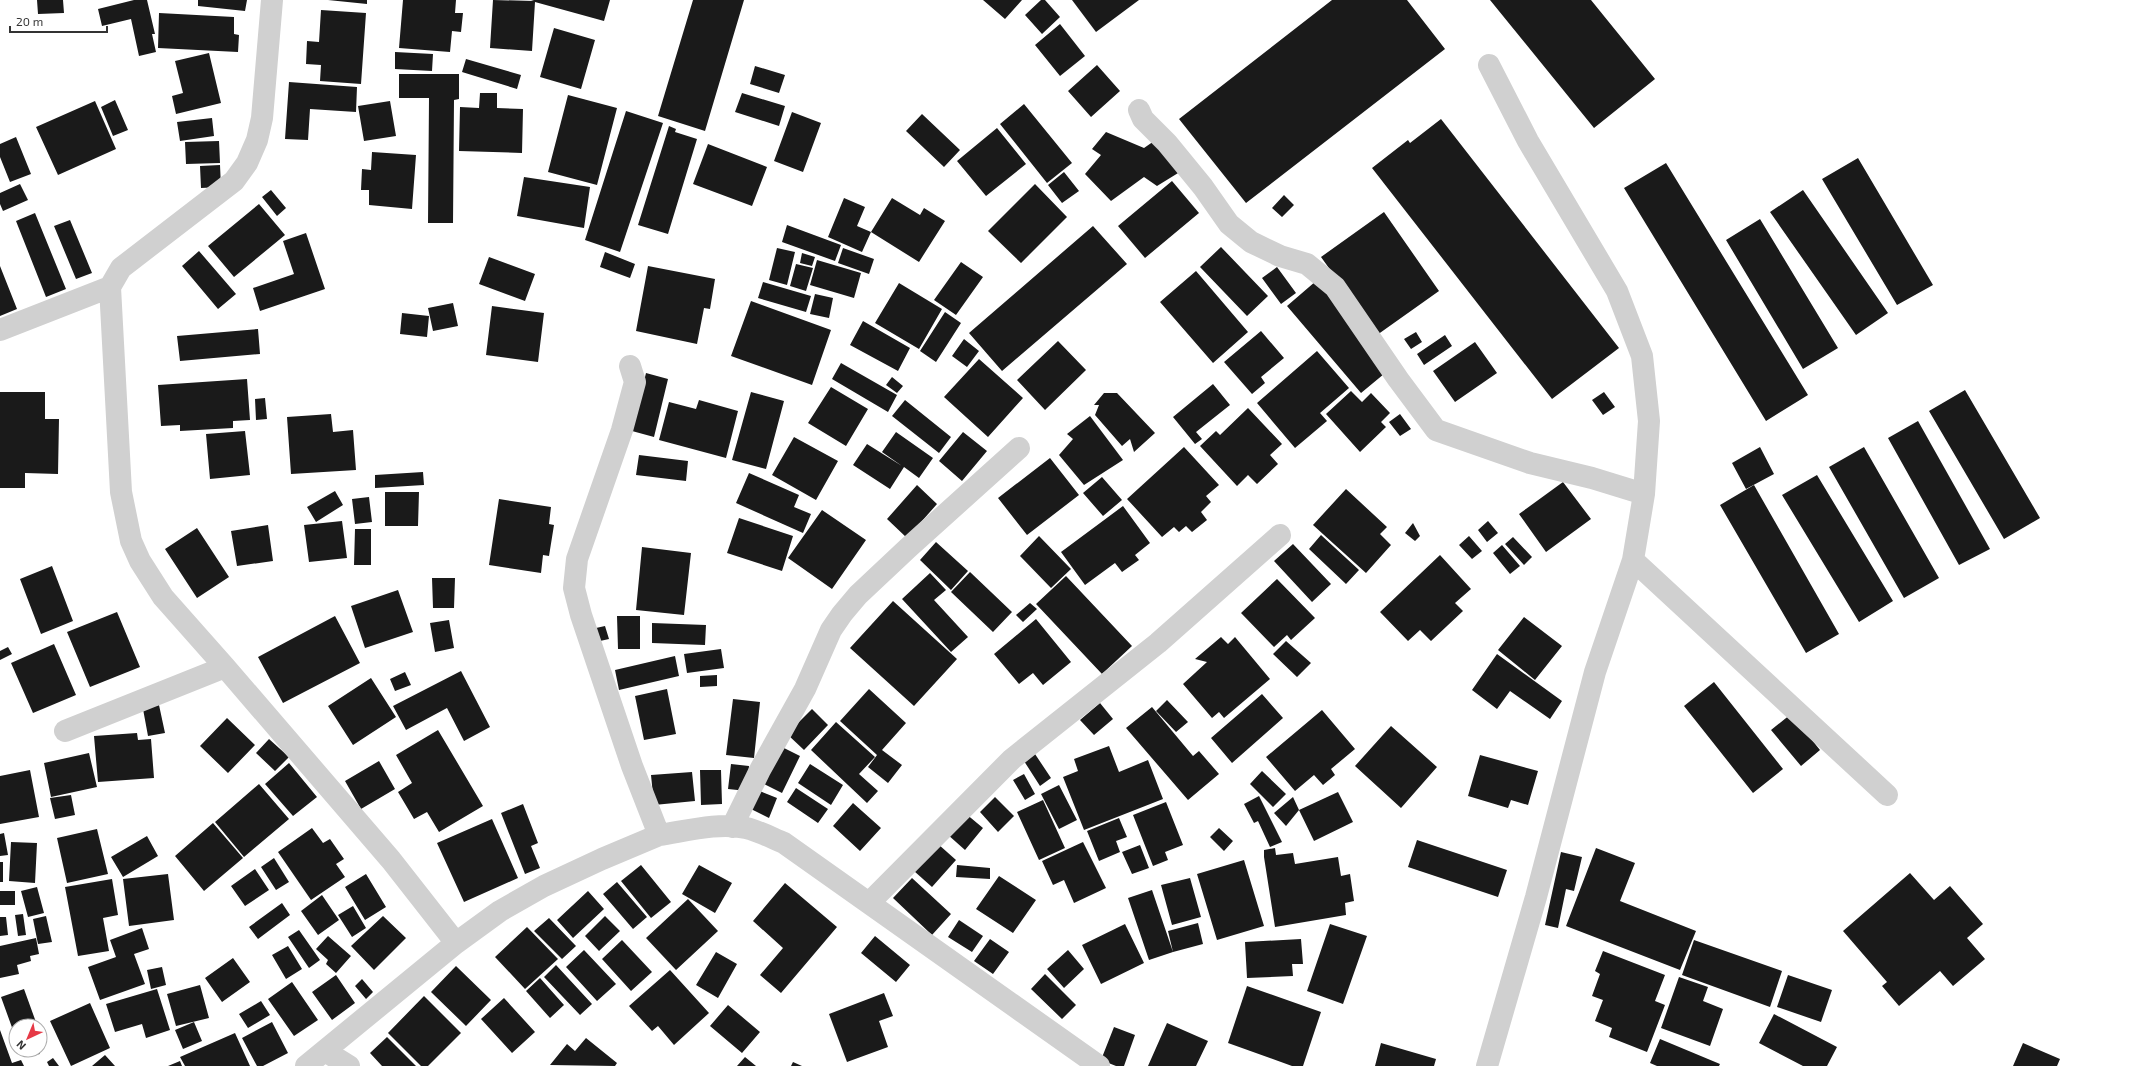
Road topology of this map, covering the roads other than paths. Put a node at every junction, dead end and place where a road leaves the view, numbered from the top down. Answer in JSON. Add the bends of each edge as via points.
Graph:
{"nodes":[{"id":1,"x":272,"y":0,"type":"edge"},
{"id":2,"x":1489,"y":65,"type":"dead end"},
{"id":3,"x":1139,"y":110,"type":"dead end"},
{"id":4,"x":110,"y":287,"type":"junction"},
{"id":5,"x":0,"y":330,"type":"edge"},
{"id":6,"x":630,"y":366,"type":"dead end"},
{"id":7,"x":1019,"y":448,"type":"dead end"},
{"id":8,"x":1644,"y":494,"type":"junction"},
{"id":9,"x":1280,"y":535,"type":"dead end"},
{"id":10,"x":1633,"y":560,"type":"junction"},
{"id":11,"x":225,"y":667,"type":"junction"},
{"id":12,"x":64,"y":731,"type":"dead end"},
{"id":13,"x":1887,"y":795,"type":"dead end"},
{"id":14,"x":732,"y":827,"type":"junction"},
{"id":15,"x":659,"y":835,"type":"junction"},
{"id":16,"x":869,"y":903,"type":"junction"},
{"id":17,"x":456,"y":943,"type":"junction"},
{"id":18,"x":325,"y":1051,"type":"junction"},
{"id":19,"x":306,"y":1066,"type":"edge"},
{"id":20,"x":349,"y":1066,"type":"edge"},
{"id":21,"x":1099,"y":1066,"type":"edge"},
{"id":22,"x":1487,"y":1066,"type":"edge"}],
"edges":[{"from":1,"to":4,"type":"street","via":[[262,118],[257,140],[247,163],[234,181],[121,268]]},
{"from":2,"to":8,"type":"street","via":[[1528,141],[1617,291],[1642,356],[1649,421]]},
{"from":3,"to":8,"type":"street","via":[[1203,187],[1229,224],[1251,242],[1280,256],[1307,264],[1335,287],[1436,430],[1530,463]]},
{"from":4,"to":5,"type":"street"},
{"from":4,"to":11,"type":"street","via":[[121,492],[131,541],[149,577],[163,597]]},
{"from":6,"to":15,"type":"street","via":[[635,382],[622,430],[577,559],[574,588],[627,751]]},
{"from":7,"to":14,"type":"street","via":[[908,548],[858,595],[842,614],[831,630],[805,689]]},
{"from":8,"to":10,"type":"street"},
{"from":9,"to":16,"type":"street","via":[[1158,643],[1012,758]]},
{"from":10,"to":13,"type":"street"},
{"from":10,"to":22,"type":"street","via":[[1596,672],[1536,897]]},
{"from":11,"to":12,"type":"street"},
{"from":11,"to":17,"type":"street","via":[[390,860]]},
{"from":14,"to":15,"type":"street"},
{"from":14,"to":16,"type":"street","via":[[747,828],[784,843]]},
{"from":15,"to":17,"type":"street","via":[[544,886],[500,911]]},
{"from":16,"to":21,"type":"street"},
{"from":17,"to":18,"type":"street"},
{"from":18,"to":19,"type":"street"},
{"from":18,"to":20,"type":"street"}]}
